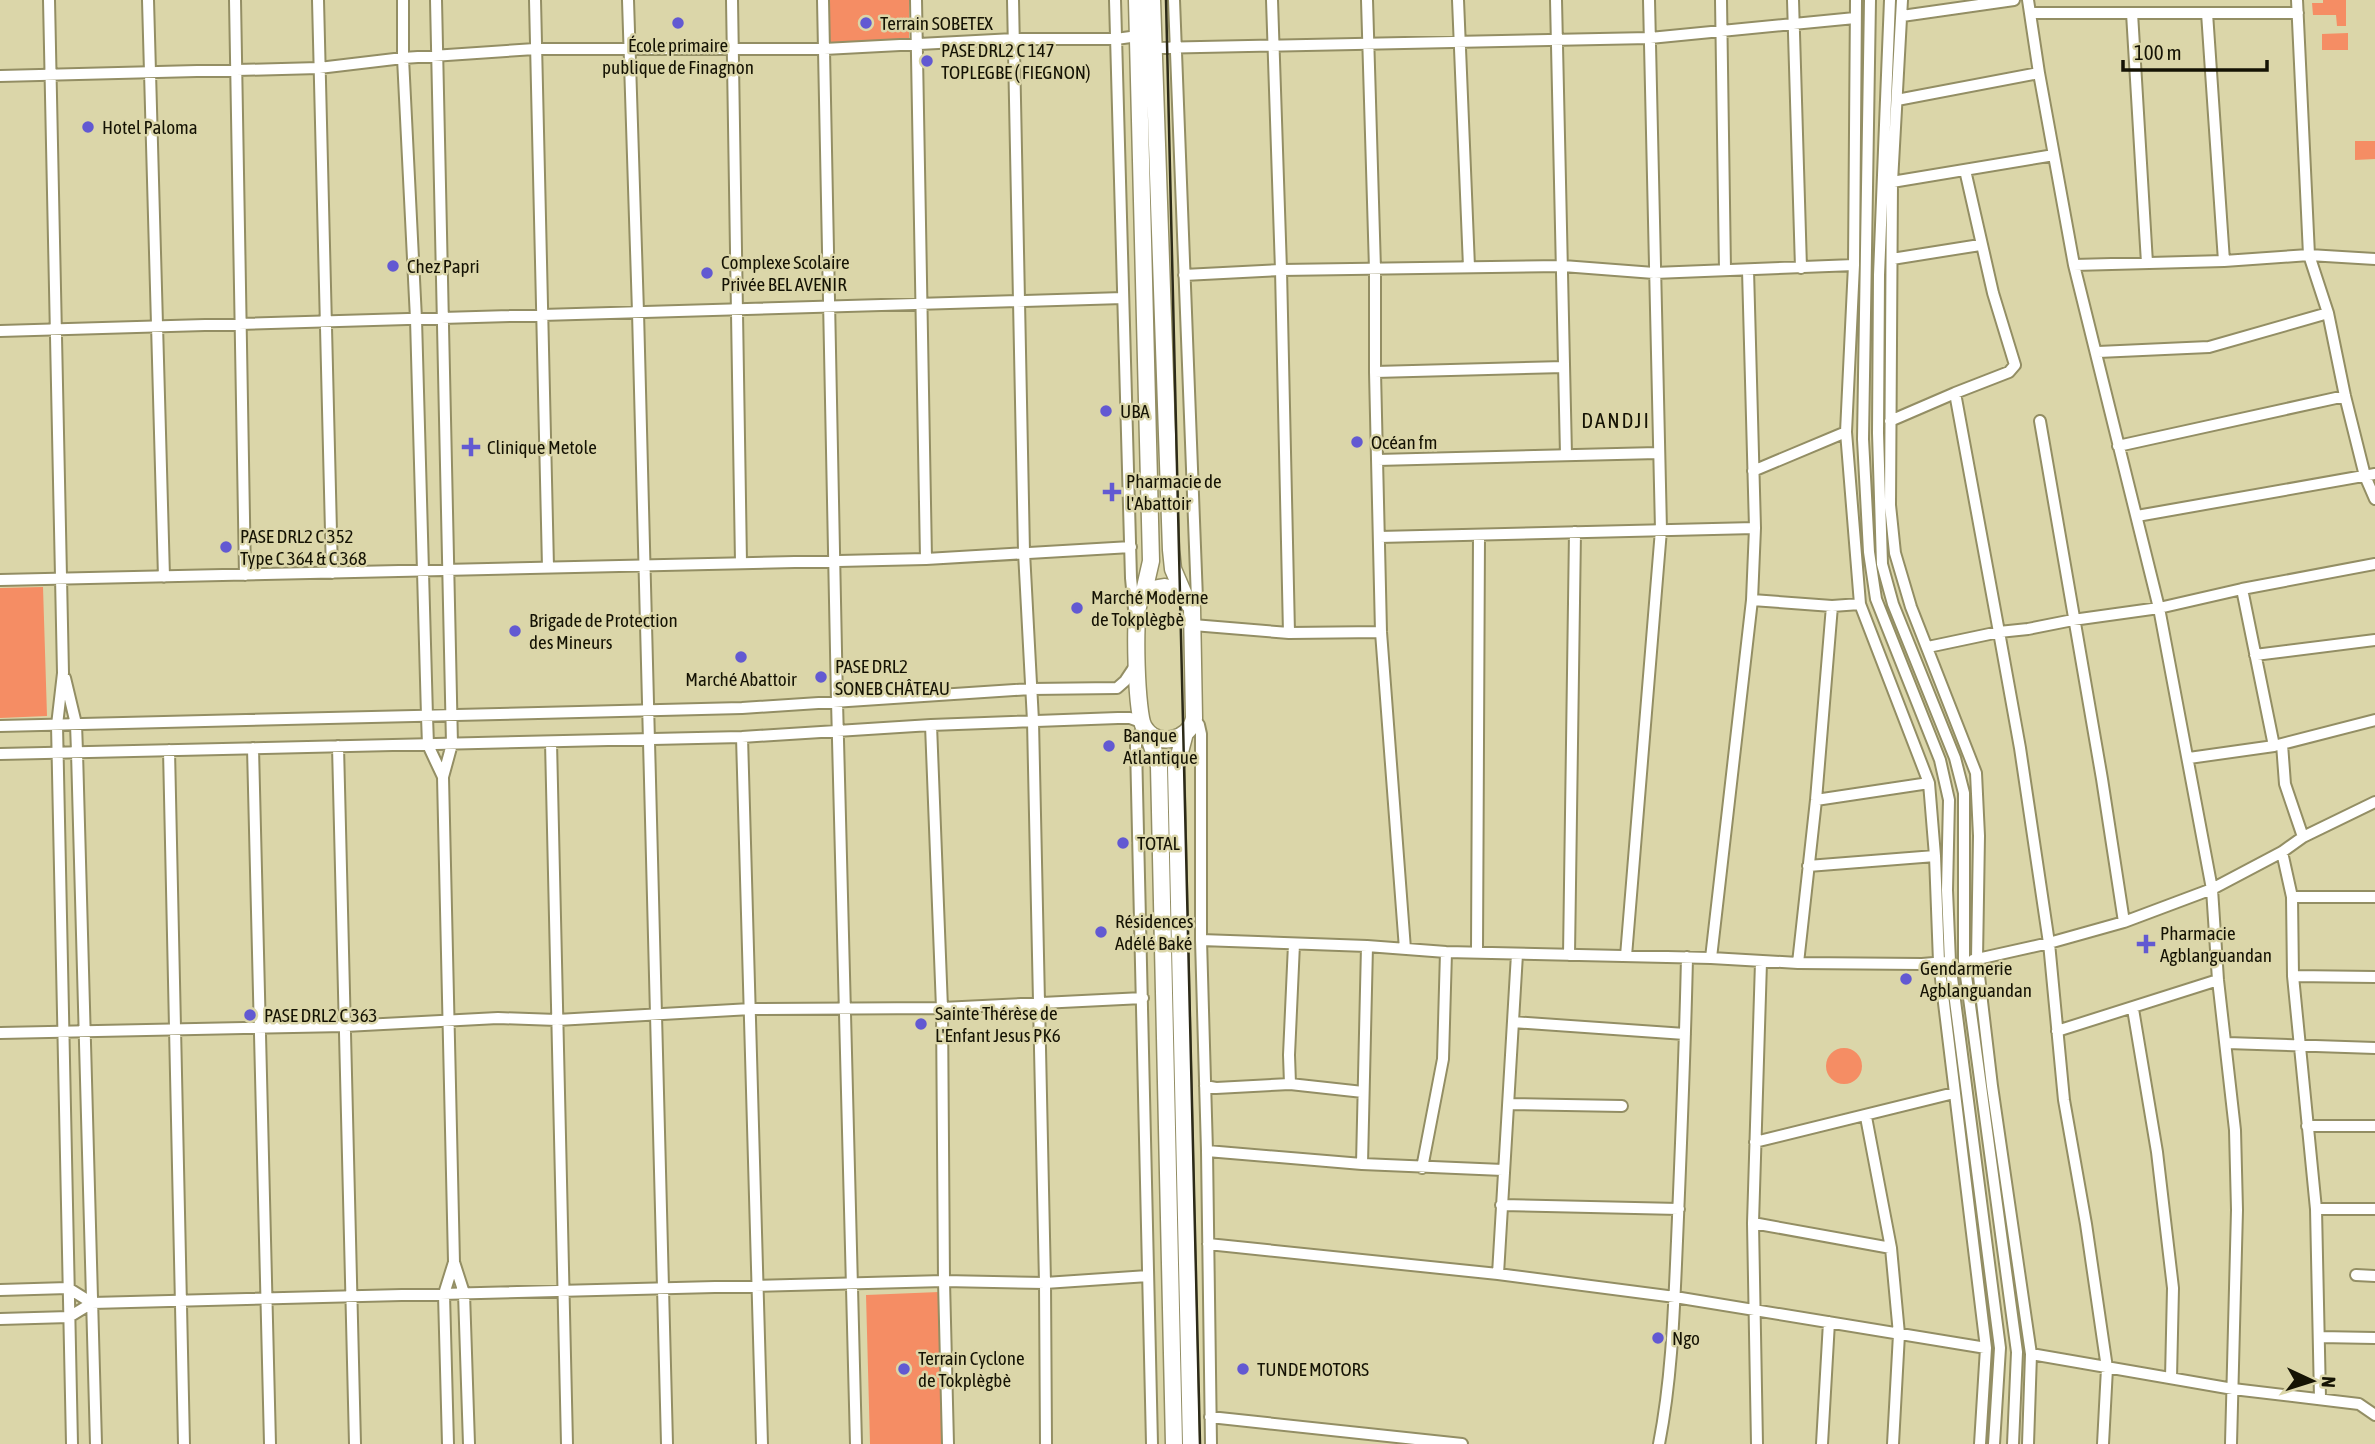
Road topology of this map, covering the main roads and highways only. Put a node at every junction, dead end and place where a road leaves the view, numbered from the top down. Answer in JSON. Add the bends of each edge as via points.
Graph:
{"nodes":[{"id":1,"x":1137,"y":0,"type":"edge"},
{"id":2,"x":1152,"y":0,"type":"edge"},
{"id":3,"x":1143,"y":596,"type":"junction"},
{"id":4,"x":1189,"y":603,"type":"junction"},
{"id":5,"x":1144,"y":727,"type":"junction"},
{"id":6,"x":1185,"y":733,"type":"junction"},
{"id":7,"x":1174,"y":1444,"type":"edge"},
{"id":8,"x":1191,"y":1444,"type":"edge"}],
"edges":[{"from":1,"to":3,"type":"highway","via":[[1152,561]]},
{"from":2,"to":4,"type":"highway","via":[[1171,550],[1173,569]]},
{"from":3,"to":4,"type":"highway","via":[[1165,587]]},
{"from":3,"to":5,"type":"highway","via":[[1138,603],[1137,663]]},
{"from":4,"to":6,"type":"highway","via":[[1194,718]]},
{"from":5,"to":6,"type":"highway","via":[[1165,740]]},
{"from":5,"to":7,"type":"highway","via":[[1159,766]]},
{"from":6,"to":8,"type":"highway","via":[[1176,780]]}]}
